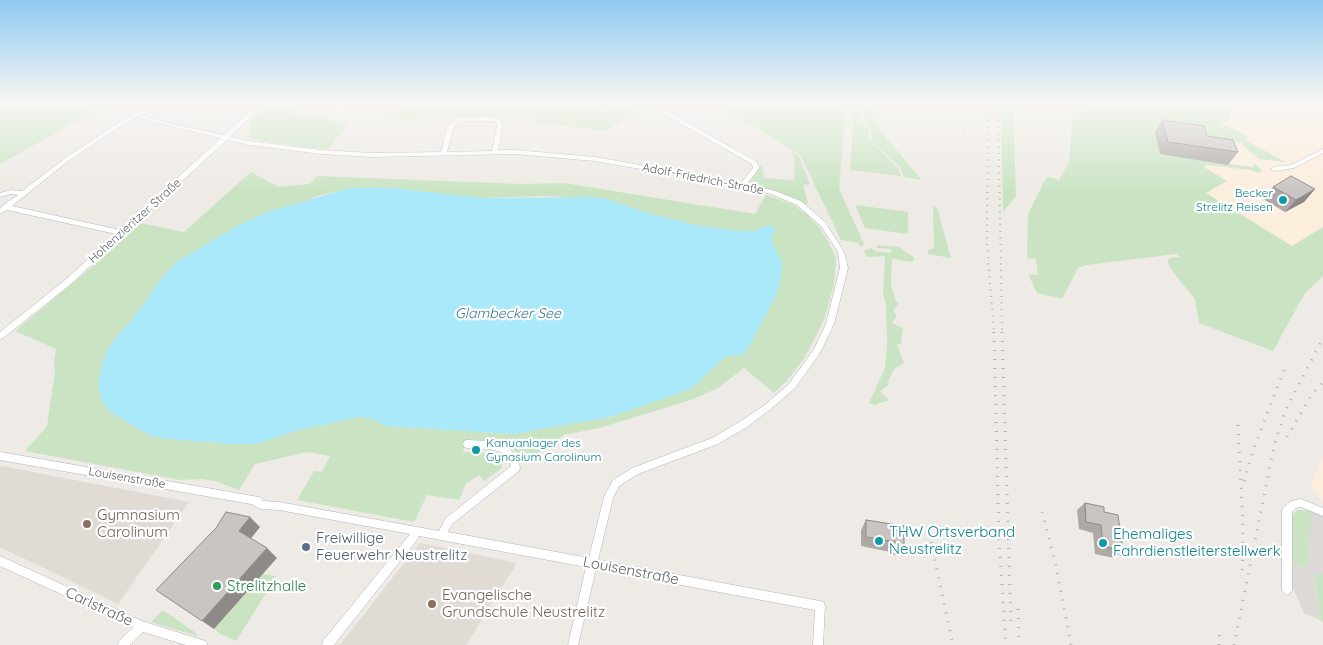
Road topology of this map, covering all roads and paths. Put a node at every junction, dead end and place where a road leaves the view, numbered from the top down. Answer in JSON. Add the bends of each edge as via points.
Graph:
{"nodes":[{"id":1,"x":111,"y":131,"type":"edge"},
{"id":2,"x":199,"y":131,"type":"edge"},
{"id":3,"x":233,"y":131,"type":"edge"},
{"id":4,"x":450,"y":131,"type":"edge"},
{"id":5,"x":498,"y":131,"type":"edge"},
{"id":6,"x":698,"y":131,"type":"edge"},
{"id":7,"x":226,"y":138,"type":"junction"},
{"id":8,"x":1323,"y":151,"type":"edge"},
{"id":9,"x":495,"y":152,"type":"junction"},
{"id":10,"x":444,"y":153,"type":"junction"},
{"id":11,"x":1274,"y":169,"type":"dead end"},
{"id":12,"x":742,"y":185,"type":"junction"},
{"id":13,"x":22,"y":193,"type":"junction"},
{"id":14,"x":0,"y":195,"type":"edge"},
{"id":15,"x":3,"y":209,"type":"edge"},
{"id":16,"x":123,"y":233,"type":"junction"},
{"id":17,"x":0,"y":336,"type":"edge"},
{"id":18,"x":467,"y":444,"type":"dead end"},
{"id":19,"x":0,"y":456,"type":"edge"},
{"id":20,"x":1323,"y":512,"type":"edge"},
{"id":21,"x":416,"y":530,"type":"junction"},
{"id":22,"x":442,"y":535,"type":"junction"},
{"id":23,"x":0,"y":561,"type":"edge"},
{"id":24,"x":592,"y":564,"type":"junction"},
{"id":25,"x":1287,"y":590,"type":"dead end"},
{"id":26,"x":141,"y":626,"type":"junction"},
{"id":27,"x":123,"y":645,"type":"edge"},
{"id":28,"x":202,"y":645,"type":"edge"},
{"id":29,"x":327,"y":645,"type":"edge"},
{"id":30,"x":573,"y":645,"type":"edge"},
{"id":31,"x":818,"y":645,"type":"edge"}],
"edges":[{"from":1,"to":13,"type":"street"},
{"from":2,"to":7,"type":"street","name":"Adolf-Friedrich-Straße"},
{"from":3,"to":7,"type":"street","name":"Hohenzieritzer Straße"},
{"from":4,"to":10,"type":"street"},
{"from":5,"to":9,"type":"street"},
{"from":6,"to":12,"type":"street","via":[[755,163],[756,168]]},
{"from":7,"to":10,"type":"street","name":"Adolf-Friedrich-Straße","via":[[321,152],[372,155]]},
{"from":7,"to":16,"type":"street","name":"Hohenzieritzer Straße"},
{"from":8,"to":11,"type":"street","via":[[1292,168]]},
{"from":9,"to":10,"type":"street","name":"Adolf-Friedrich-Straße"},
{"from":9,"to":12,"type":"street","name":"Adolf-Friedrich-Straße","via":[[579,157]]},
{"from":12,"to":24,"type":"street","name":"Adolf-Friedrich-Straße","via":[[773,192],[799,204],[817,217],[834,238],[843,257],[844,268],[830,324],[809,365],[769,406],[715,441],[635,471],[616,483],[609,497]]},
{"from":13,"to":14,"type":"street"},
{"from":13,"to":15,"type":"street"},
{"from":15,"to":16,"type":"street"},
{"from":16,"to":17,"type":"street","name":"Hohenzieritzer Straße"},
{"from":18,"to":22,"type":"street","via":[[504,449],[515,461],[516,468],[449,521]]},
{"from":19,"to":21,"type":"street","name":"Louisenstraße","via":[[270,507]]},
{"from":20,"to":25,"type":"street","via":[[1301,503],[1287,510]]},
{"from":21,"to":22,"type":"street","name":"Louisenstraße"},
{"from":21,"to":29,"type":"street"},
{"from":22,"to":24,"type":"street","name":"Louisenstraße"},
{"from":23,"to":26,"type":"street","name":"Carlstraße"},
{"from":24,"to":30,"type":"street"},
{"from":24,"to":31,"type":"street","name":"Louisenstraße","via":[[820,606]]},
{"from":26,"to":27,"type":"street"},
{"from":26,"to":28,"type":"street","name":"Carlstraße"}]}
